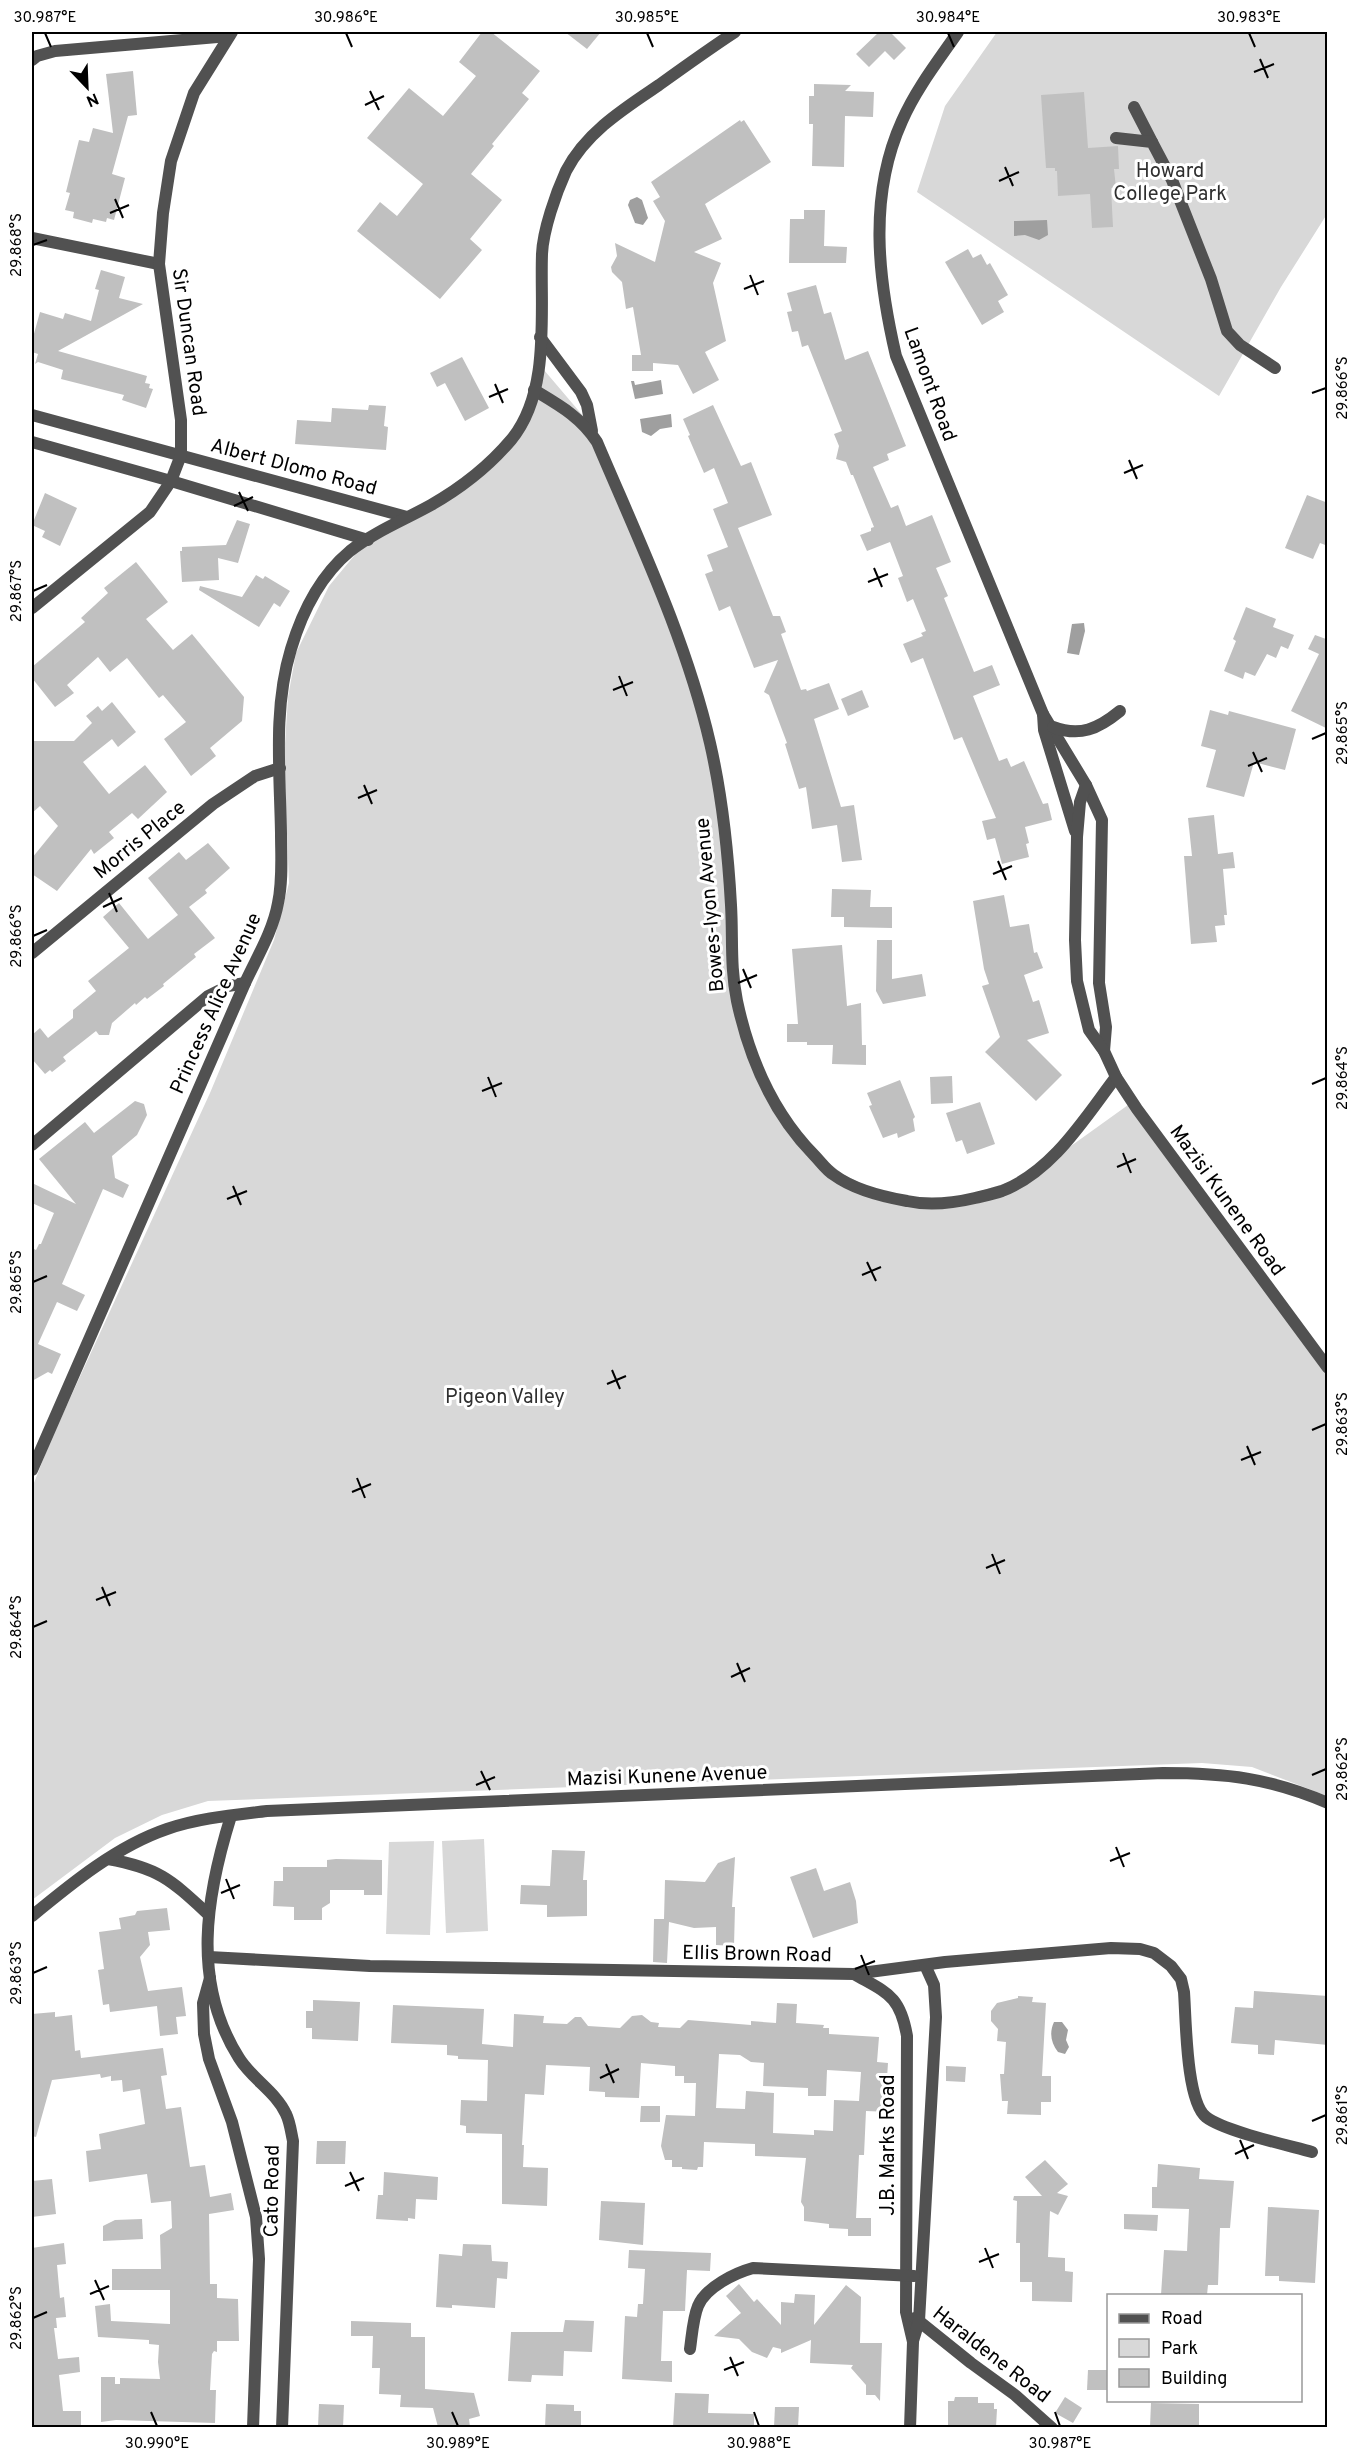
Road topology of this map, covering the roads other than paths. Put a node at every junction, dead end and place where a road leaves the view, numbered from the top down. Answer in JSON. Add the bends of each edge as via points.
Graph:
{"nodes":[{"id":1,"x":735,"y":32,"type":"edge"},
{"id":2,"x":958,"y":32,"type":"edge"},
{"id":3,"x":231,"y":34,"type":"edge"},
{"id":4,"x":32,"y":60,"type":"edge"},
{"id":5,"x":1134,"y":108,"type":"dead end"},
{"id":6,"x":1116,"y":138,"type":"dead end"},
{"id":7,"x":1152,"y":142,"type":"junction"},
{"id":8,"x":32,"y":238,"type":"edge"},
{"id":9,"x":159,"y":264,"type":"junction"},
{"id":10,"x":540,"y":337,"type":"junction"},
{"id":11,"x":1275,"y":368,"type":"dead end"},
{"id":12,"x":534,"y":390,"type":"junction"},
{"id":13,"x":32,"y":415,"type":"edge"},
{"id":14,"x":592,"y":434,"type":"junction"},
{"id":15,"x":32,"y":442,"type":"edge"},
{"id":16,"x":181,"y":455,"type":"junction"},
{"id":17,"x":171,"y":481,"type":"junction"},
{"id":18,"x":407,"y":518,"type":"junction"},
{"id":19,"x":368,"y":540,"type":"junction"},
{"id":20,"x":32,"y":608,"type":"edge"},
{"id":21,"x":1120,"y":711,"type":"dead end"},
{"id":22,"x":1043,"y":714,"type":"junction"},
{"id":23,"x":1053,"y":727,"type":"junction"},
{"id":24,"x":280,"y":768,"type":"junction"},
{"id":25,"x":1086,"y":785,"type":"junction"},
{"id":26,"x":1102,"y":820,"type":"joint"},
{"id":27,"x":1077,"y":837,"type":"junction"},
{"id":28,"x":32,"y":953,"type":"edge"},
{"id":29,"x":244,"y":983,"type":"junction"},
{"id":30,"x":1104,"y":1051,"type":"junction"},
{"id":31,"x":1116,"y":1077,"type":"junction"},
{"id":32,"x":32,"y":1145,"type":"edge"},
{"id":33,"x":1328,"y":1368,"type":"edge"},
{"id":34,"x":37,"y":1443,"type":"edge"},
{"id":35,"x":32,"y":1470,"type":"edge"},
{"id":36,"x":1328,"y":1803,"type":"edge"},
{"id":37,"x":231,"y":1816,"type":"junction"},
{"id":38,"x":108,"y":1859,"type":"junction"},
{"id":39,"x":208,"y":1914,"type":"junction"},
{"id":40,"x":32,"y":1916,"type":"edge"},
{"id":41,"x":209,"y":1957,"type":"junction"},
{"id":42,"x":925,"y":1965,"type":"junction"},
{"id":43,"x":854,"y":1974,"type":"junction"},
{"id":44,"x":210,"y":1978,"type":"junction"},
{"id":45,"x":1312,"y":2152,"type":"dead end"},
{"id":46,"x":906,"y":2276,"type":"junction"},
{"id":47,"x":922,"y":2277,"type":"junction"},
{"id":48,"x":906,"y":2312,"type":"junction"},
{"id":49,"x":919,"y":2321,"type":"junction"},
{"id":50,"x":913,"y":2342,"type":"junction"},
{"id":51,"x":690,"y":2349,"type":"dead end"},
{"id":52,"x":253,"y":2427,"type":"edge"},
{"id":53,"x":282,"y":2427,"type":"edge"},
{"id":54,"x":910,"y":2427,"type":"edge"},
{"id":55,"x":1052,"y":2427,"type":"edge"}],
"edges":[{"from":1,"to":10,"type":"street","name":"Princess Alice Avenue","via":[[613,117],[587,142],[567,170],[551,211],[542,251]]},
{"from":2,"to":22,"type":"street","name":"Lamont Road","via":[[917,92],[890,155],[881,202],[880,270],[896,356]]},
{"from":3,"to":4,"type":"street","via":[[55,51]]},
{"from":3,"to":9,"type":"street","name":"Sir Duncan Road","via":[[194,93],[171,161]]},
{"from":5,"to":7,"type":"street"},
{"from":6,"to":7,"type":"street"},
{"from":7,"to":11,"type":"street","via":[[1172,180],[1227,330],[1240,345]]},
{"from":8,"to":9,"type":"street"},
{"from":9,"to":16,"type":"street","name":"Sir Duncan Road","via":[[181,420]]},
{"from":10,"to":12,"type":"street","name":"Princess Alice Avenue"},
{"from":10,"to":14,"type":"street","via":[[581,392]]},
{"from":12,"to":14,"type":"street","name":"Bowes-lyon Avenue","via":[[574,414]]},
{"from":12,"to":18,"type":"street","name":"Princess Alice Avenue","via":[[528,413],[513,438],[489,464],[460,487]]},
{"from":13,"to":16,"type":"street","name":"Albert Dlomo Road"},
{"from":14,"to":31,"type":"street","name":"Bowes-lyon Avenue","via":[[671,617],[693,679],[710,745],[723,823],[732,907],[730,954],[737,1000],[769,1094],[796,1137],[834,1175],[879,1196],[919,1204],[962,1201],[1003,1191],[1039,1170]]},
{"from":15,"to":17,"type":"street"},
{"from":16,"to":17,"type":"street","name":"Sir Duncan Road"},
{"from":16,"to":18,"type":"street","name":"Albert Dlomo Road"},
{"from":17,"to":19,"type":"street"},
{"from":17,"to":20,"type":"street","name":"Sir Duncan Road","via":[[150,512]]},
{"from":18,"to":19,"type":"street","name":"Princess Alice Avenue"},
{"from":19,"to":24,"type":"street","name":"Princess Alice Avenue","via":[[328,573],[308,602],[290,650],[281,698]]},
{"from":21,"to":23,"type":"street","via":[[1088,731]]},
{"from":22,"to":23,"type":"street","name":"Lamont Road"},
{"from":22,"to":27,"type":"street","name":"Lamont Road","via":[[1044,730]]},
{"from":23,"to":25,"type":"street","name":"Lamont Road"},
{"from":24,"to":28,"type":"street","name":"Morris Place","via":[[255,776],[219,799]]},
{"from":24,"to":29,"type":"street","name":"Princess Alice Avenue","via":[[282,870],[278,905]]},
{"from":25,"to":26,"type":"street","name":"Lamont Road"},
{"from":25,"to":27,"type":"street","via":[[1080,802]]},
{"from":26,"to":30,"type":"street","name":"Mazisi Kunene Road","via":[[1099,983],[1106,1026]]},
{"from":27,"to":30,"type":"street","name":"Mazisi Kunene Road","via":[[1077,981],[1089,1030]]},
{"from":29,"to":32,"type":"street","via":[[208,996]]},
{"from":29,"to":34,"type":"street","name":"Princess Alice Avenue"},
{"from":30,"to":31,"type":"street","name":"Mazisi Kunene Road"},
{"from":31,"to":33,"type":"street","name":"Mazisi Kunene Road"},
{"from":34,"to":35,"type":"street","name":"Princess Alice Avenue"},
{"from":36,"to":37,"type":"street","name":"Mazisi Kunene Avenue","via":[[1293,1788],[1248,1778],[1172,1773]]},
{"from":37,"to":38,"type":"street","name":"Mazisi Kunene Avenue","via":[[167,1829]]},
{"from":37,"to":39,"type":"street","name":"Cato Road","via":[[216,1863]]},
{"from":38,"to":39,"type":"street","via":[[138,1864],[161,1874]]},
{"from":38,"to":40,"type":"street","name":"Mazisi Kunene Avenue"},
{"from":39,"to":41,"type":"street","name":"Cato Road"},
{"from":41,"to":43,"type":"street","name":"Ellis Brown Road","via":[[370,1966]]},
{"from":41,"to":44,"type":"street","name":"Cato Road"},
{"from":42,"to":43,"type":"street","name":"Ellis Brown Road"},
{"from":42,"to":45,"type":"street","name":"Ellis Brown Road","via":[[1111,1948],[1154,1953],[1181,1979],[1191,2086],[1196,2105],[1205,2117]]},
{"from":42,"to":47,"type":"street","name":"J.B. Marks Road","via":[[936,2001]]},
{"from":43,"to":46,"type":"street","name":"J.B. Marks Road","via":[[897,2001],[904,2018]]},
{"from":44,"to":52,"type":"street","name":"Cato Road","via":[[203,2003],[207,2050],[256,2217],[259,2259]]},
{"from":44,"to":53,"type":"street","name":"Cato Road","via":[[229,2040],[240,2060],[277,2099],[287,2115],[293,2141]]},
{"from":46,"to":47,"type":"street"},
{"from":46,"to":48,"type":"street","name":"J.B. Marks Road"},
{"from":46,"to":51,"type":"street","via":[[753,2268],[742,2271],[700,2302]]},
{"from":47,"to":49,"type":"street","name":"J.B. Marks Road"},
{"from":48,"to":49,"type":"street","name":"Haraldene Road"},
{"from":48,"to":50,"type":"street","name":"J.B. Marks Road"},
{"from":49,"to":50,"type":"street","name":"J.B. Marks Road"},
{"from":49,"to":55,"type":"street","name":"Haraldene Road"},
{"from":50,"to":54,"type":"street","name":"J.B. Marks Road"}]}
